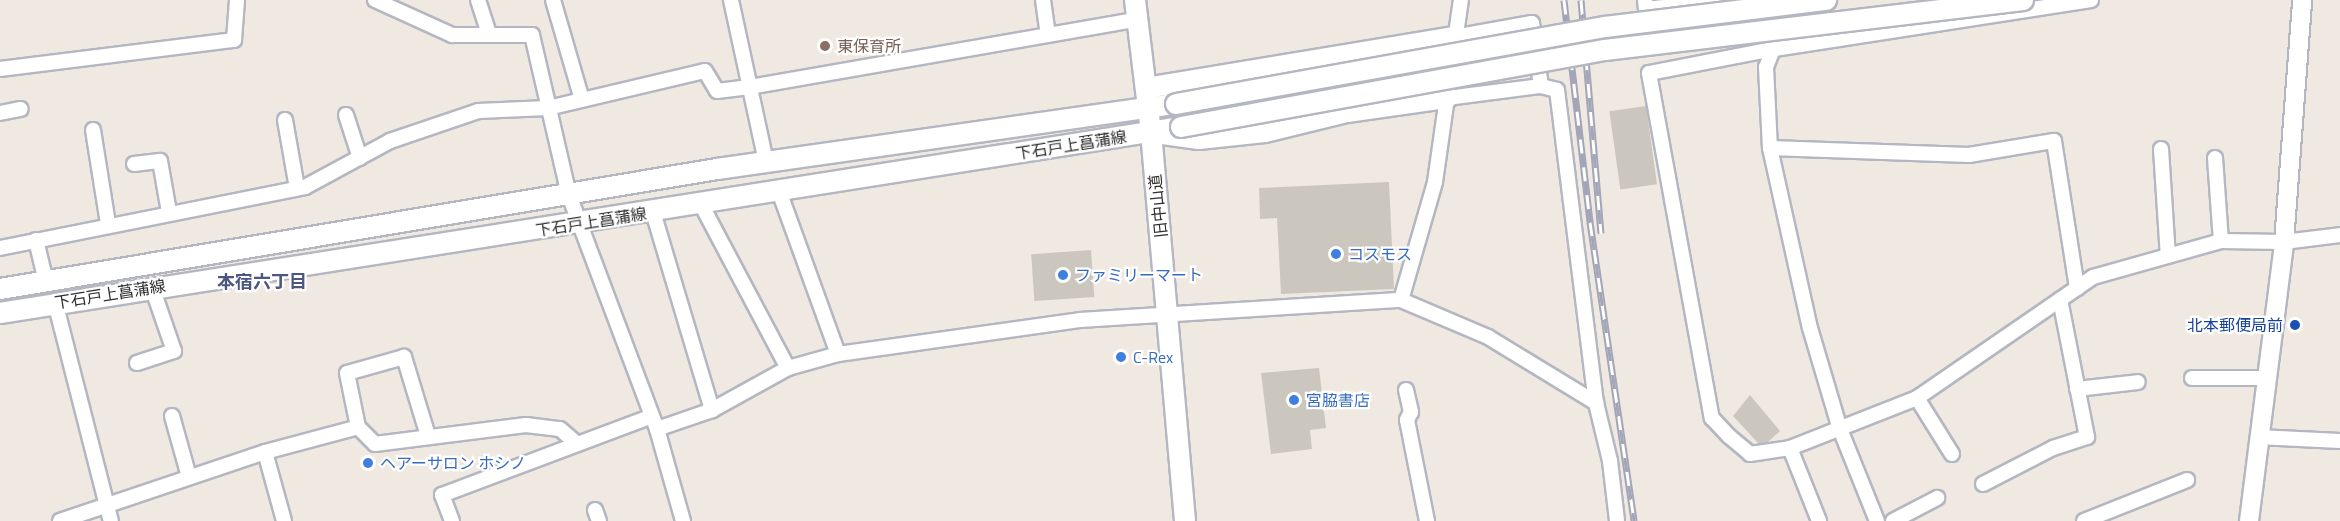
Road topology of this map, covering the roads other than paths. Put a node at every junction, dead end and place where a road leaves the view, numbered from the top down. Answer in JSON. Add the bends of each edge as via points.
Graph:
{"nodes":[{"id":1,"x":237,"y":0,"type":"edge"},
{"id":2,"x":375,"y":0,"type":"edge"},
{"id":3,"x":478,"y":0,"type":"edge"},
{"id":4,"x":553,"y":0,"type":"edge"},
{"id":5,"x":731,"y":0,"type":"edge"},
{"id":6,"x":1043,"y":0,"type":"edge"},
{"id":7,"x":1461,"y":0,"type":"edge"},
{"id":8,"x":1645,"y":0,"type":"edge"},
{"id":9,"x":1728,"y":0,"type":"edge"},
{"id":10,"x":1780,"y":0,"type":"edge"},
{"id":11,"x":1826,"y":0,"type":"edge"},
{"id":12,"x":2023,"y":0,"type":"edge"},
{"id":13,"x":2091,"y":0,"type":"edge"},
{"id":14,"x":2302,"y":0,"type":"edge"},
{"id":15,"x":1136,"y":10,"type":"edge"},
{"id":16,"x":489,"y":33,"type":"junction"},
{"id":17,"x":1048,"y":35,"type":"junction"},
{"id":18,"x":1454,"y":38,"type":"junction"},
{"id":19,"x":1773,"y":49,"type":"junction"},
{"id":20,"x":0,"y":69,"type":"edge"},
{"id":21,"x":1541,"y":86,"type":"junction"},
{"id":22,"x":750,"y":87,"type":"junction"},
{"id":23,"x":1146,"y":88,"type":"junction"},
{"id":24,"x":1447,"y":98,"type":"junction"},
{"id":25,"x":582,"y":100,"type":"junction"},
{"id":26,"x":548,"y":108,"type":"junction"},
{"id":27,"x":21,"y":109,"type":"dead end"},
{"id":28,"x":1148,"y":109,"type":"junction"},
{"id":29,"x":0,"y":113,"type":"edge"},
{"id":30,"x":346,"y":115,"type":"dead end"},
{"id":31,"x":285,"y":120,"type":"dead end"},
{"id":32,"x":93,"y":130,"type":"dead end"},
{"id":33,"x":1151,"y":132,"type":"junction"},
{"id":34,"x":1770,"y":148,"type":"junction"},
{"id":35,"x":2161,"y":149,"type":"dead end"},
{"id":36,"x":360,"y":158,"type":"junction"},
{"id":37,"x":2215,"y":158,"type":"dead end"},
{"id":38,"x":766,"y":162,"type":"junction"},
{"id":39,"x":134,"y":164,"type":"dead end"},
{"id":40,"x":297,"y":188,"type":"junction"},
{"id":41,"x":779,"y":191,"type":"junction"},
{"id":42,"x":569,"y":195,"type":"junction"},
{"id":43,"x":702,"y":204,"type":"junction"},
{"id":44,"x":169,"y":212,"type":"junction"},
{"id":45,"x":653,"y":212,"type":"junction"},
{"id":46,"x":108,"y":224,"type":"junction"},
{"id":47,"x":580,"y":224,"type":"junction"},
{"id":48,"x":2340,"y":235,"type":"edge"},
{"id":49,"x":36,"y":240,"type":"junction"},
{"id":50,"x":2221,"y":241,"type":"junction"},
{"id":51,"x":2284,"y":242,"type":"junction"},
{"id":52,"x":0,"y":248,"type":"edge"},
{"id":53,"x":2168,"y":256,"type":"junction"},
{"id":54,"x":46,"y":282,"type":"junction"},
{"id":55,"x":152,"y":287,"type":"junction"},
{"id":56,"x":2077,"y":288,"type":"junction"},
{"id":57,"x":0,"y":289,"type":"edge"},
{"id":58,"x":1401,"y":300,"type":"junction"},
{"id":59,"x":2060,"y":300,"type":"junction"},
{"id":60,"x":55,"y":302,"type":"junction"},
{"id":61,"x":0,"y":313,"type":"edge"},
{"id":62,"x":1168,"y":315,"type":"junction"},
{"id":63,"x":838,"y":354,"type":"junction"},
{"id":64,"x":137,"y":363,"type":"dead end"},
{"id":65,"x":788,"y":368,"type":"junction"},
{"id":66,"x":2192,"y":378,"type":"dead end"},
{"id":67,"x":2266,"y":378,"type":"junction"},
{"id":68,"x":2138,"y":382,"type":"dead end"},
{"id":69,"x":2078,"y":389,"type":"junction"},
{"id":70,"x":1406,"y":390,"type":"dead end"},
{"id":71,"x":1917,"y":398,"type":"junction"},
{"id":72,"x":1596,"y":403,"type":"junction"},
{"id":73,"x":712,"y":410,"type":"junction"},
{"id":74,"x":172,"y":417,"type":"dead end"},
{"id":75,"x":654,"y":423,"type":"junction"},
{"id":76,"x":358,"y":427,"type":"junction"},
{"id":77,"x":1840,"y":429,"type":"junction"},
{"id":78,"x":428,"y":436,"type":"junction"},
{"id":79,"x":2258,"y":437,"type":"junction"},
{"id":80,"x":2340,"y":441,"type":"edge"},
{"id":81,"x":575,"y":442,"type":"junction"},
{"id":82,"x":1791,"y":448,"type":"junction"},
{"id":83,"x":265,"y":452,"type":"junction"},
{"id":84,"x":1952,"y":454,"type":"dead end"},
{"id":85,"x":189,"y":477,"type":"junction"},
{"id":86,"x":2187,"y":480,"type":"dead end"},
{"id":87,"x":1983,"y":484,"type":"dead end"},
{"id":88,"x":1937,"y":498,"type":"dead end"},
{"id":89,"x":106,"y":505,"type":"junction"},
{"id":90,"x":60,"y":521,"type":"edge"},
{"id":91,"x":111,"y":521,"type":"edge"},
{"id":92,"x":284,"y":521,"type":"edge"},
{"id":93,"x":452,"y":521,"type":"edge"},
{"id":94,"x":683,"y":521,"type":"edge"},
{"id":95,"x":1185,"y":521,"type":"edge"},
{"id":96,"x":1427,"y":521,"type":"edge"},
{"id":97,"x":1617,"y":521,"type":"edge"},
{"id":98,"x":1819,"y":521,"type":"edge"},
{"id":99,"x":1877,"y":521,"type":"edge"},
{"id":100,"x":1893,"y":521,"type":"edge"},
{"id":101,"x":2084,"y":521,"type":"edge"},
{"id":102,"x":2250,"y":521,"type":"edge"}],
"edges":[{"from":1,"to":20,"type":"street","via":[[234,40]]},
{"from":2,"to":16,"type":"street","via":[[453,35]]},
{"from":3,"to":16,"type":"street"},
{"from":4,"to":25,"type":"street"},
{"from":5,"to":22,"type":"street"},
{"from":6,"to":17,"type":"street"},
{"from":7,"to":18,"type":"street"},
{"from":8,"to":9,"type":"street","via":[[1646,9]]},
{"from":10,"to":19,"type":"street"},
{"from":11,"to":28,"type":"main road","name":"下石戸上菖蒲線","bridge":true,"via":[[1605,27]]},
{"from":12,"to":33,"type":"main road","name":"下石戸上菖蒲線","bridge":true,"via":[[1605,50]]},
{"from":13,"to":19,"type":"street"},
{"from":14,"to":51,"type":"street"},
{"from":15,"to":17,"type":"street"},
{"from":15,"to":23,"type":"main road","name":"旧中山道"},
{"from":16,"to":26,"type":"street","via":[[532,35]]},
{"from":17,"to":22,"type":"street"},
{"from":18,"to":21,"type":"street","via":[[1532,23]]},
{"from":18,"to":23,"type":"main road"},
{"from":18,"to":24,"type":"street"},
{"from":19,"to":34,"type":"street","via":[[1766,67]]},
{"from":19,"to":82,"type":"street","via":[[1648,73],[1712,418],[1750,454]]},
{"from":21,"to":24,"type":"street"},
{"from":21,"to":72,"type":"street","via":[[1557,90]]},
{"from":22,"to":25,"type":"street","via":[[717,91],[705,71]]},
{"from":22,"to":38,"type":"street"},
{"from":23,"to":28,"type":"main road","name":"旧中山道"},
{"from":24,"to":33,"type":"main road","via":[[1347,112],[1265,132],[1199,139]]},
{"from":24,"to":58,"type":"street","via":[[1435,182]]},
{"from":25,"to":26,"type":"street"},
{"from":26,"to":36,"type":"street","via":[[478,111],[390,141]]},
{"from":26,"to":42,"type":"street"},
{"from":27,"to":29,"type":"street"},
{"from":28,"to":33,"type":"main road","name":"旧中山道"},
{"from":28,"to":38,"type":"main road","name":"下石戸上菖蒲線"},
{"from":30,"to":36,"type":"street"},
{"from":31,"to":40,"type":"street"},
{"from":32,"to":46,"type":"street"},
{"from":33,"to":41,"type":"main road","name":"下石戸上菖蒲線"},
{"from":33,"to":62,"type":"main road","name":"旧中山道"},
{"from":34,"to":56,"type":"street","via":[[1969,155],[2054,141]]},
{"from":34,"to":77,"type":"street","via":[[1810,328]]},
{"from":35,"to":53,"type":"street"},
{"from":36,"to":40,"type":"street"},
{"from":37,"to":50,"type":"street"},
{"from":38,"to":42,"type":"main road","name":"下石戸上菖蒲線"},
{"from":39,"to":44,"type":"street","via":[[160,161]]},
{"from":40,"to":44,"type":"street"},
{"from":41,"to":43,"type":"main road","name":"下石戸上菖蒲線"},
{"from":41,"to":63,"type":"street"},
{"from":42,"to":47,"type":"street"},
{"from":42,"to":54,"type":"main road","name":"下石戸上菖蒲線"},
{"from":43,"to":45,"type":"main road","name":"下石戸上菖蒲線"},
{"from":43,"to":65,"type":"street"},
{"from":44,"to":46,"type":"street"},
{"from":45,"to":47,"type":"main road","name":"下石戸上菖蒲線"},
{"from":45,"to":73,"type":"street"},
{"from":46,"to":49,"type":"street"},
{"from":47,"to":55,"type":"main road","name":"下石戸上菖蒲線"},
{"from":47,"to":75,"type":"street"},
{"from":48,"to":51,"type":"street"},
{"from":49,"to":52,"type":"street"},
{"from":49,"to":54,"type":"street"},
{"from":50,"to":51,"type":"street"},
{"from":50,"to":53,"type":"street"},
{"from":51,"to":67,"type":"street"},
{"from":53,"to":56,"type":"street","via":[[2093,277]]},
{"from":54,"to":57,"type":"main road","name":"下石戸上菖蒲線"},
{"from":55,"to":60,"type":"main road","name":"下石戸上菖蒲線"},
{"from":55,"to":64,"type":"street","via":[[174,351]]},
{"from":56,"to":59,"type":"street"},
{"from":58,"to":62,"type":"street"},
{"from":58,"to":72,"type":"street","via":[[1488,337]]},
{"from":59,"to":69,"type":"street"},
{"from":59,"to":71,"type":"street"},
{"from":60,"to":61,"type":"main road","name":"下石戸上菖蒲線"},
{"from":60,"to":89,"type":"street"},
{"from":62,"to":63,"type":"street","via":[[1080,320]]},
{"from":62,"to":95,"type":"main road","name":"旧中山道"},
{"from":63,"to":65,"type":"street"},
{"from":65,"to":73,"type":"street"},
{"from":66,"to":67,"type":"street"},
{"from":67,"to":79,"type":"street"},
{"from":68,"to":69,"type":"street"},
{"from":69,"to":87,"type":"street","via":[[2087,436],[2053,448]]},
{"from":70,"to":96,"type":"street","via":[[1411,412],[1407,420]]},
{"from":71,"to":77,"type":"street"},
{"from":71,"to":84,"type":"street"},
{"from":72,"to":97,"type":"street","via":[[1610,461]]},
{"from":73,"to":75,"type":"street"},
{"from":74,"to":85,"type":"street"},
{"from":75,"to":81,"type":"street"},
{"from":75,"to":94,"type":"street"},
{"from":76,"to":78,"type":"street","via":[[375,444]]},
{"from":76,"to":78,"type":"street","via":[[347,373],[404,357]]},
{"from":76,"to":83,"type":"street"},
{"from":77,"to":82,"type":"street"},
{"from":77,"to":99,"type":"street"},
{"from":78,"to":81,"type":"street","via":[[526,425],[560,429]]},
{"from":79,"to":80,"type":"street"},
{"from":79,"to":102,"type":"street"},
{"from":81,"to":93,"type":"street","via":[[442,495]]},
{"from":82,"to":98,"type":"street"},
{"from":83,"to":85,"type":"street"},
{"from":83,"to":92,"type":"street"},
{"from":85,"to":89,"type":"street"},
{"from":86,"to":101,"type":"street"},
{"from":88,"to":100,"type":"street"},
{"from":89,"to":90,"type":"street"},
{"from":89,"to":91,"type":"street"}]}
